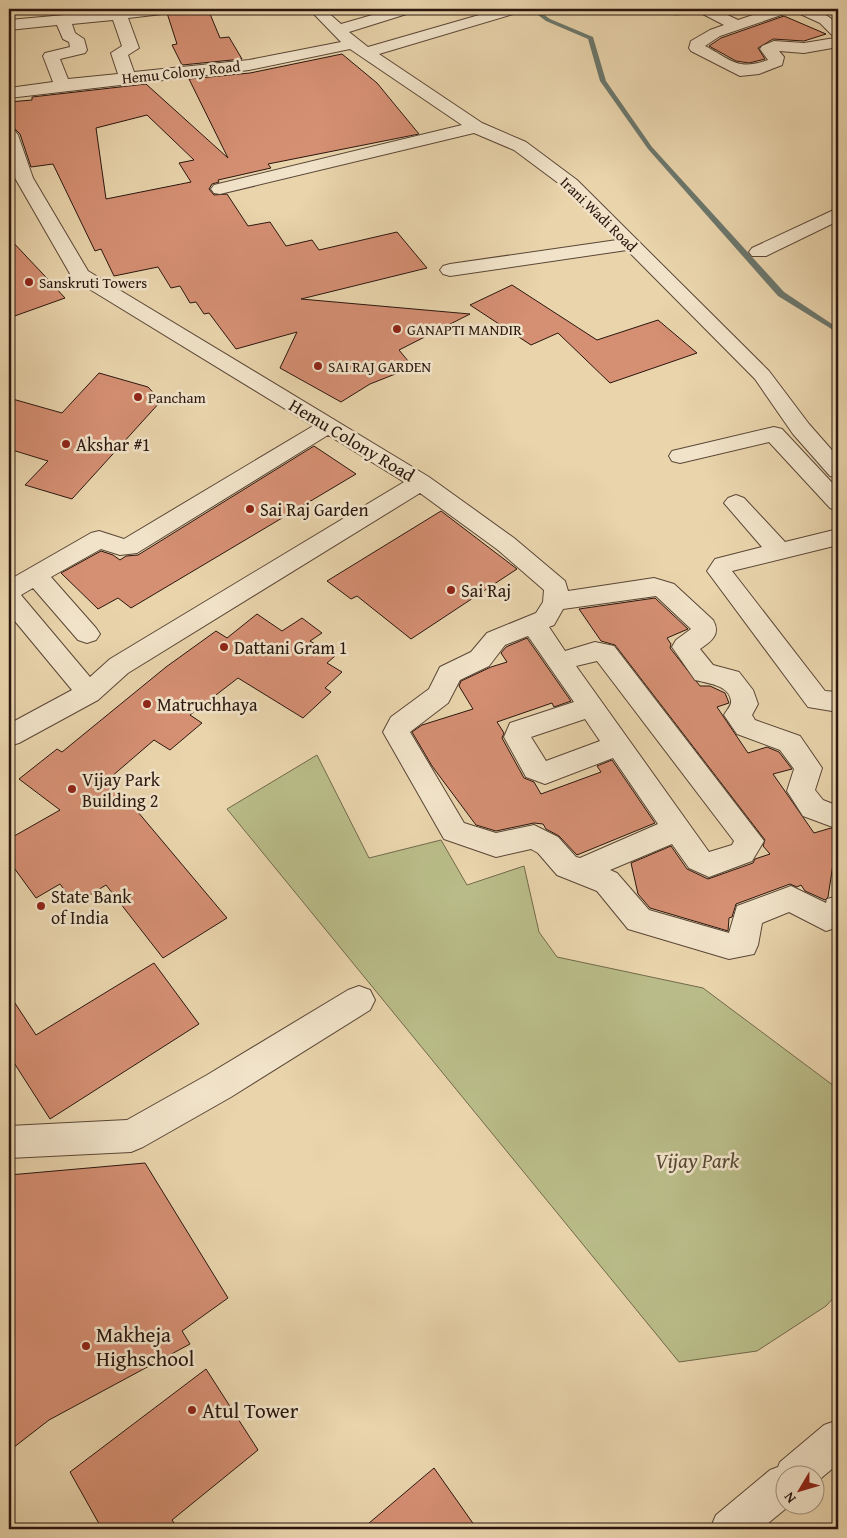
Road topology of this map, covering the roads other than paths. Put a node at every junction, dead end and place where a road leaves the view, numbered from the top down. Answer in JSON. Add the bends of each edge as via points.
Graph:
{"nodes":[{"id":1,"x":162,"y":9,"type":"edge"},
{"id":2,"x":316,"y":9,"type":"edge"},
{"id":3,"x":408,"y":9,"type":"edge"},
{"id":4,"x":514,"y":9,"type":"edge"},
{"id":5,"x":671,"y":9,"type":"edge"},
{"id":6,"x":682,"y":9,"type":"edge"},
{"id":7,"x":704,"y":9,"type":"edge"},
{"id":8,"x":801,"y":9,"type":"edge"},
{"id":9,"x":774,"y":10,"type":"edge"},
{"id":10,"x":121,"y":19,"type":"junction"},
{"id":11,"x":832,"y":19,"type":"edge"},
{"id":12,"x":9,"y":25,"type":"edge"},
{"id":13,"x":65,"y":25,"type":"junction"},
{"id":14,"x":736,"y":25,"type":"junction"},
{"id":15,"x":339,"y":30,"type":"junction"},
{"id":16,"x":838,"y":34,"type":"edge"},
{"id":17,"x":838,"y":42,"type":"edge"},
{"id":18,"x":359,"y":49,"type":"junction"},
{"id":19,"x":127,"y":77,"type":"junction"},
{"id":20,"x":62,"y":84,"type":"junction"},
{"id":21,"x":9,"y":93,"type":"edge"},
{"id":22,"x":476,"y":127,"type":"junction"},
{"id":23,"x":9,"y":135,"type":"edge"},
{"id":24,"x":220,"y":189,"type":"dead end"},
{"id":25,"x":838,"y":214,"type":"edge"},
{"id":26,"x":631,"y":244,"type":"junction"},
{"id":27,"x":759,"y":252,"type":"dead end"},
{"id":28,"x":450,"y":270,"type":"dead end"},
{"id":29,"x":328,"y":426,"type":"junction"},
{"id":30,"x":801,"y":429,"type":"junction"},
{"id":31,"x":774,"y":434,"type":"junction"},
{"id":32,"x":680,"y":456,"type":"dead end"},
{"id":33,"x":838,"y":471,"type":"edge"},
{"id":34,"x":422,"y":482,"type":"junction"},
{"id":35,"x":736,"y":503,"type":"dead end"},
{"id":36,"x":838,"y":504,"type":"edge"},
{"id":37,"x":838,"y":537,"type":"edge"},
{"id":38,"x":779,"y":551,"type":"junction"},
{"id":39,"x":36,"y":576,"type":"junction"},
{"id":40,"x":9,"y":591,"type":"edge"},
{"id":41,"x":9,"y":598,"type":"edge"},
{"id":42,"x":555,"y":602,"type":"junction"},
{"id":43,"x":533,"y":624,"type":"junction"},
{"id":44,"x":87,"y":634,"type":"dead end"},
{"id":45,"x":559,"y":662,"type":"junction"},
{"id":46,"x":90,"y":693,"type":"junction"},
{"id":47,"x":838,"y":702,"type":"edge"},
{"id":48,"x":591,"y":707,"type":"junction"},
{"id":49,"x":9,"y":736,"type":"edge"},
{"id":50,"x":618,"y":745,"type":"junction"},
{"id":51,"x":838,"y":818,"type":"edge"},
{"id":52,"x":677,"y":829,"type":"junction"},
{"id":53,"x":581,"y":870,"type":"junction"},
{"id":54,"x":838,"y":908,"type":"edge"},
{"id":55,"x":359,"y":1000,"type":"dead end"},
{"id":56,"x":9,"y":1142,"type":"edge"},
{"id":57,"x":838,"y":1439,"type":"edge"},
{"id":58,"x":806,"y":1466,"type":"edge"},
{"id":59,"x":774,"y":1492,"type":"edge"},
{"id":60,"x":730,"y":1529,"type":"edge"}],
"edges":[{"from":1,"to":10,"type":"street"},
{"from":2,"to":15,"type":"street","name":"Irani Wadi Road"},
{"from":3,"to":15,"type":"street"},
{"from":4,"to":18,"type":"street","name":"Hemu Colony Road"},
{"from":5,"to":6,"type":"street"},
{"from":7,"to":14,"type":"street"},
{"from":8,"to":11,"type":"street"},
{"from":9,"to":14,"type":"street"},
{"from":10,"to":13,"type":"street"},
{"from":10,"to":19,"type":"street","via":[[131,48],[119,52]]},
{"from":11,"to":16,"type":"street"},
{"from":12,"to":13,"type":"street"},
{"from":13,"to":20,"type":"street","via":[[68,36],[76,39],[79,50],[51,56]]},
{"from":14,"to":17,"type":"street","via":[[715,33],[697,44],[697,48],[740,71],[753,71],[776,62],[776,57],[768,49],[774,46],[804,48]]},
{"from":15,"to":18,"type":"street","name":"Irani Wadi Road"},
{"from":18,"to":19,"type":"street","name":"Hemu Colony Road","via":[[249,65]]},
{"from":18,"to":22,"type":"street","name":"Irani Wadi Road"},
{"from":19,"to":20,"type":"street","name":"Hemu Colony Road"},
{"from":20,"to":21,"type":"street","name":"Hemu Colony Road"},
{"from":22,"to":24,"type":"street"},
{"from":22,"to":26,"type":"street","name":"Irani Wadi Road","via":[[520,146],[571,184]]},
{"from":23,"to":29,"type":"street","name":"Hemu Colony Road","via":[[24,178],[80,275]]},
{"from":25,"to":27,"type":"street"},
{"from":26,"to":28,"type":"street"},
{"from":26,"to":30,"type":"street","name":"Irani Wadi Road","via":[[762,375]]},
{"from":29,"to":34,"type":"street","name":"Hemu Colony Road"},
{"from":29,"to":39,"type":"street","via":[[129,547],[99,539]]},
{"from":30,"to":31,"type":"street"},
{"from":30,"to":33,"type":"street","name":"Irani Wadi Road"},
{"from":31,"to":32,"type":"street"},
{"from":31,"to":36,"type":"street"},
{"from":34,"to":42,"type":"street","via":[[506,544],[556,588]]},
{"from":34,"to":46,"type":"street","name":"Hemu Colony Road","via":[[119,666]]},
{"from":35,"to":38,"type":"street"},
{"from":37,"to":38,"type":"street"},
{"from":38,"to":47,"type":"street","via":[[724,565],[719,571],[818,700]]},
{"from":39,"to":40,"type":"street"},
{"from":39,"to":44,"type":"street"},
{"from":41,"to":46,"type":"street"},
{"from":42,"to":43,"type":"street","via":[[545,619]]},
{"from":42,"to":51,"type":"street","via":[[654,587],[665,590],[704,626],[703,636],[685,647],[704,673],[730,679],[744,697],[745,704],[737,714],[746,727],[790,742],[808,768],[801,791],[813,808]]},
{"from":43,"to":45,"type":"street"},
{"from":43,"to":53,"type":"street","via":[[496,639],[480,659],[449,674],[446,688],[431,705],[400,723],[396,732],[454,831],[496,845],[534,837],[548,845],[567,867]]},
{"from":45,"to":48,"type":"street"},
{"from":45,"to":52,"type":"street","via":[[595,651],[605,653],[750,841],[742,853],[709,865],[699,860]]},
{"from":46,"to":49,"type":"street","name":"Hemu Colony Road"},
{"from":48,"to":50,"type":"street"},
{"from":48,"to":50,"type":"street","via":[[519,730],[517,737],[536,769],[545,773]]},
{"from":50,"to":52,"type":"street"},
{"from":52,"to":53,"type":"street"},
{"from":53,"to":54,"type":"street","via":[[607,882],[639,920],[729,946],[743,945],[748,915],[791,898],[826,918],[834,916]]},
{"from":55,"to":56,"type":"street","via":[[131,1136]]},
{"from":57,"to":58,"type":"street"},
{"from":59,"to":60,"type":"street"}]}
